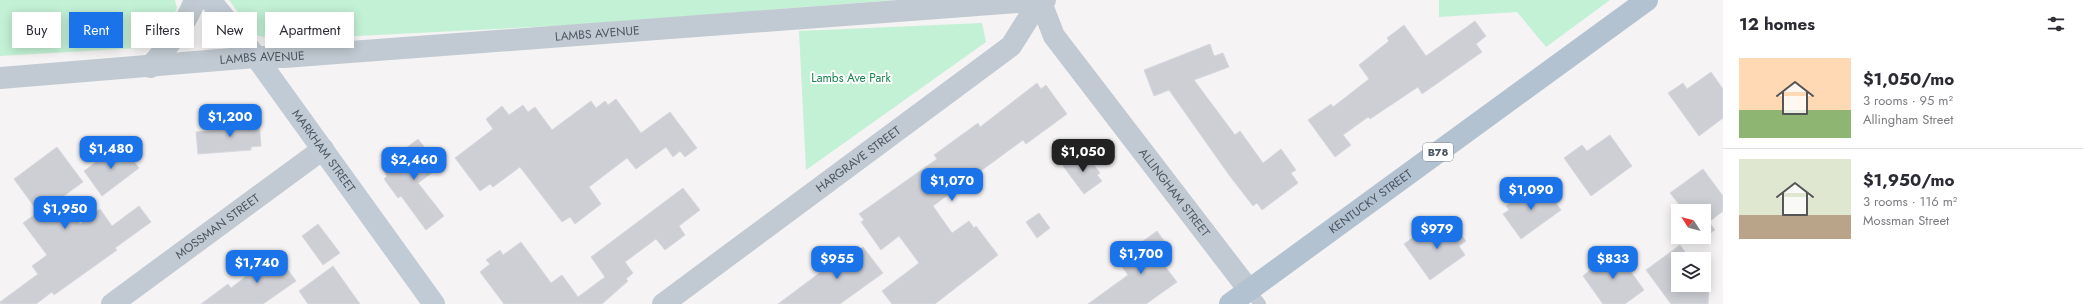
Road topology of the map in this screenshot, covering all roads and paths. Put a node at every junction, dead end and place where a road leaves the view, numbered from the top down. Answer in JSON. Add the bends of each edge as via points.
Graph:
{"nodes":[{"id":1,"x":195,"y":0,"type":"edge"},
{"id":2,"x":210,"y":0,"type":"edge"},
{"id":3,"x":1040,"y":0,"type":"edge"},
{"id":4,"x":1044,"y":0,"type":"edge"},
{"id":5,"x":1646,"y":0,"type":"edge"},
{"id":6,"x":256,"y":58,"type":"junction"},
{"id":7,"x":150,"y":66,"type":"junction"},
{"id":8,"x":0,"y":78,"type":"edge"},
{"id":9,"x":323,"y":150,"type":"junction"},
{"id":10,"x":1254,"y":297,"type":"edge"},
{"id":11,"x":112,"y":304,"type":"edge"},
{"id":12,"x":434,"y":304,"type":"edge"},
{"id":13,"x":663,"y":304,"type":"edge"},
{"id":14,"x":1230,"y":304,"type":"edge"}],
"edges":[{"from":1,"to":7,"type":"street","via":[[189,16],[172,41]]},
{"from":2,"to":6,"type":"street","name":"MARKHAM STREET"},
{"from":3,"to":4,"type":"street","name":"LAMBS AVENUE"},
{"from":3,"to":6,"type":"street","name":"LAMBS AVENUE","via":[[284,58]]},
{"from":3,"to":10,"type":"street","name":"ALLINGHAM STREET","via":[[1054,36]]},
{"from":3,"to":13,"type":"street","name":"HARGRAVE STREET","via":[[1011,46]]},
{"from":5,"to":10,"type":"main road","name":"KENTUCKY STREET","number":"B78"},
{"from":6,"to":7,"type":"street","name":"LAMBS AVENUE"},
{"from":6,"to":9,"type":"street","name":"MARKHAM STREET"},
{"from":7,"to":8,"type":"street","name":"LAMBS AVENUE"},
{"from":9,"to":11,"type":"street","name":"MOSSMAN STREET"},
{"from":9,"to":12,"type":"street","name":"MARKHAM STREET"},
{"from":10,"to":14,"type":"main road","name":"KENTUCKY STREET","number":"B78"}]}
